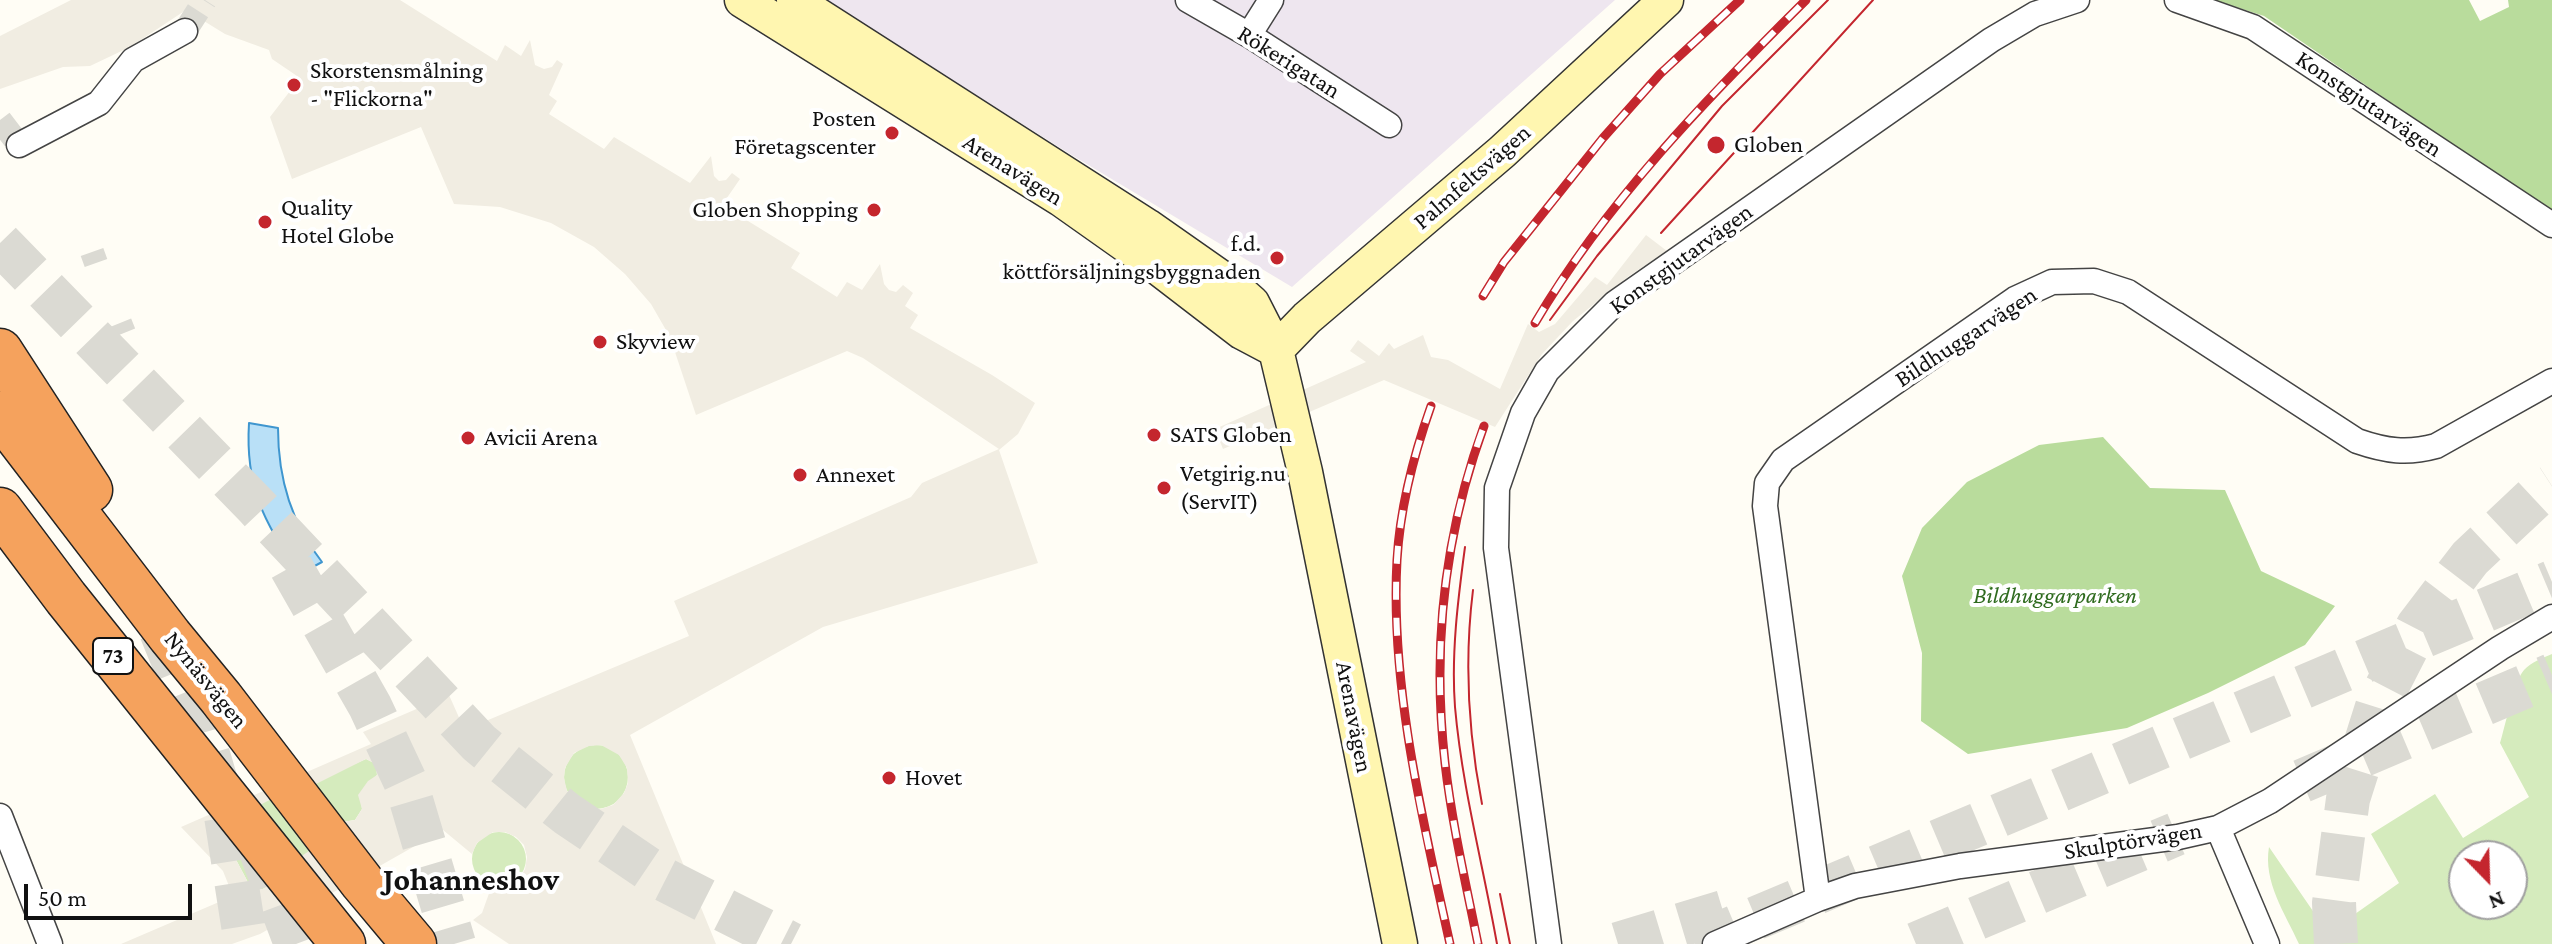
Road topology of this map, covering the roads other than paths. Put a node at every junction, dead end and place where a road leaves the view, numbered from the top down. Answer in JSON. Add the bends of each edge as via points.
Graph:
{"nodes":[{"id":1,"x":742,"y":0,"type":"edge"},
{"id":2,"x":794,"y":0,"type":"edge"},
{"id":3,"x":1188,"y":0,"type":"edge"},
{"id":4,"x":1271,"y":0,"type":"edge"},
{"id":5,"x":1666,"y":0,"type":"edge"},
{"id":6,"x":2077,"y":0,"type":"edge"},
{"id":7,"x":2177,"y":0,"type":"edge"},
{"id":8,"x":185,"y":31,"type":"tunnel mouth"},
{"id":9,"x":1249,"y":35,"type":"junction"},
{"id":10,"x":1389,"y":125,"type":"dead end"},
{"id":11,"x":19,"y":145,"type":"dead end"},
{"id":12,"x":2552,"y":225,"type":"edge"},
{"id":13,"x":1276,"y":350,"type":"junction"},
{"id":14,"x":0,"y":351,"type":"edge"},
{"id":15,"x":2552,"y":381,"type":"edge"},
{"id":16,"x":0,"y":414,"type":"edge"},
{"id":17,"x":0,"y":510,"type":"edge"},
{"id":18,"x":2552,"y":617,"type":"edge"},
{"id":19,"x":221,"y":698,"type":"junction"},
{"id":20,"x":0,"y":816,"type":"edge"},
{"id":21,"x":2218,"y":828,"type":"junction"},
{"id":22,"x":1818,"y":899,"type":"junction"},
{"id":23,"x":50,"y":944,"type":"edge"},
{"id":24,"x":343,"y":944,"type":"edge"},
{"id":25,"x":414,"y":944,"type":"edge"},
{"id":26,"x":1400,"y":944,"type":"edge"},
{"id":27,"x":1549,"y":944,"type":"edge"},
{"id":28,"x":1715,"y":944,"type":"edge"},
{"id":29,"x":2267,"y":944,"type":"edge"}],
"edges":[{"from":1,"to":13,"type":"main road","name":"Arenavägen","via":[[1061,199],[1242,332]]},
{"from":2,"to":13,"type":"main road","name":"Arenavägen","via":[[1176,245],[1252,303]]},
{"from":3,"to":9,"type":"street","name":"Rökerigatan"},
{"from":4,"to":9,"type":"street"},
{"from":5,"to":13,"type":"main road","name":"Palmfeltsvägen"},
{"from":6,"to":27,"type":"street","name":"Konstgjutarvägen","via":[[2035,14],[1991,40],[1615,303],[1541,381],[1497,488],[1496,548]]},
{"from":7,"to":12,"type":"street","name":"Konstgjutarvägen","via":[[2253,27]]},
{"from":8,"to":11,"type":"street","via":[[133,60],[99,103]]},
{"from":9,"to":10,"type":"street","name":"Rökerigatan"},
{"from":13,"to":26,"type":"main road","name":"Arenavägen","via":[[1325,561]]},
{"from":14,"to":19,"type":"highway","via":[[178,623]]},
{"from":15,"to":22,"type":"street","name":"Bildhuggarvägen","via":[[2436,446],[2398,453],[2381,450],[2357,441],[2128,292],[2094,281],[2052,282],[2015,299],[1783,460],[1767,483],[1765,506]]},
{"from":16,"to":19,"type":"highway","name":"Nynäsvägen","number":"73"},
{"from":17,"to":24,"type":"highway","number":"73"},
{"from":18,"to":21,"type":"street","name":"Skulptörvägen","via":[[2270,801]]},
{"from":19,"to":25,"type":"highway","name":"Nynäsvägen","number":"73"},
{"from":20,"to":23,"type":"street"},
{"from":21,"to":22,"type":"street","name":"Skulptörvägen","via":[[1960,866],[1855,886]]},
{"from":21,"to":29,"type":"street"},
{"from":22,"to":28,"type":"street","name":"Skulptörvägen"}]}
